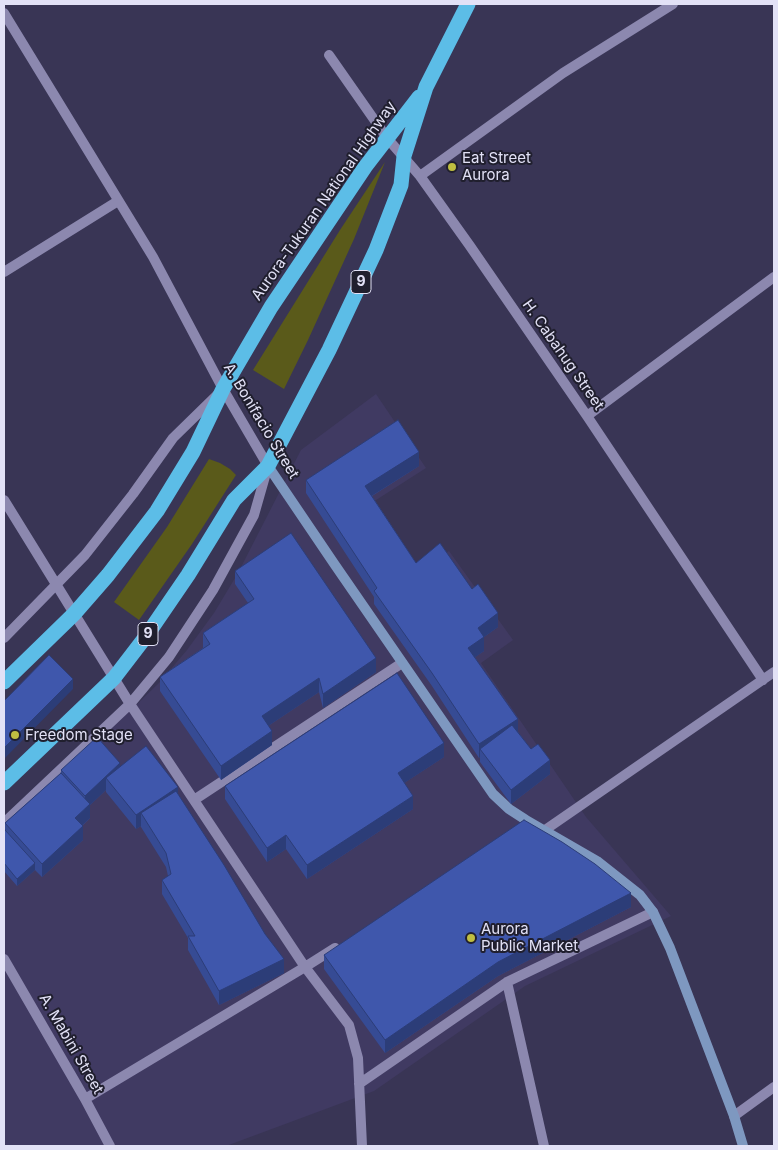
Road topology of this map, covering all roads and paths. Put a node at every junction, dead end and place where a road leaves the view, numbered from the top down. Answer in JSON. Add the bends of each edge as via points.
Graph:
{"nodes":[{"id":1,"x":468,"y":4,"type":"edge"},
{"id":2,"x":673,"y":4,"type":"edge"},
{"id":3,"x":4,"y":13,"type":"edge"},
{"id":4,"x":329,"y":55,"type":"dead end"},
{"id":5,"x":426,"y":87,"type":"junction"},
{"id":6,"x":388,"y":138,"type":"junction"},
{"id":7,"x":404,"y":156,"type":"junction"},
{"id":8,"x":420,"y":176,"type":"junction"},
{"id":9,"x":118,"y":201,"type":"junction"},
{"id":10,"x":4,"y":272,"type":"edge"},
{"id":11,"x":774,"y":277,"type":"edge"},
{"id":12,"x":223,"y":389,"type":"junction"},
{"id":13,"x":587,"y":416,"type":"junction"},
{"id":14,"x":268,"y":466,"type":"junction"},
{"id":15,"x":4,"y":500,"type":"edge"},
{"id":16,"x":56,"y":586,"type":"junction"},
{"id":17,"x":74,"y":614,"type":"junction"},
{"id":18,"x":4,"y":638,"type":"edge"},
{"id":19,"x":402,"y":663,"type":"junction"},
{"id":20,"x":774,"y":672,"type":"edge"},
{"id":21,"x":114,"y":678,"type":"junction"},
{"id":22,"x":762,"y":680,"type":"junction"},
{"id":23,"x":4,"y":682,"type":"edge"},
{"id":24,"x":130,"y":704,"type":"junction"},
{"id":25,"x":4,"y":782,"type":"edge"},
{"id":26,"x":194,"y":800,"type":"junction"},
{"id":27,"x":4,"y":823,"type":"edge"},
{"id":28,"x":545,"y":830,"type":"junction"},
{"id":29,"x":653,"y":912,"type":"junction"},
{"id":30,"x":346,"y":940,"type":"edge"},
{"id":31,"x":4,"y":959,"type":"edge"},
{"id":32,"x":306,"y":967,"type":"junction"},
{"id":33,"x":507,"y":982,"type":"junction"},
{"id":34,"x":359,"y":1084,"type":"junction"},
{"id":35,"x":774,"y":1087,"type":"edge"},
{"id":36,"x":85,"y":1099,"type":"junction"},
{"id":37,"x":734,"y":1116,"type":"junction"},
{"id":38,"x":110,"y":1146,"type":"edge"},
{"id":39,"x":362,"y":1146,"type":"edge"},
{"id":40,"x":544,"y":1146,"type":"edge"},
{"id":41,"x":743,"y":1146,"type":"edge"}],
"edges":[{"from":1,"to":5,"type":"highway","name":"Aurora-Tukuran National Highway","number":"9"},
{"from":2,"to":8,"type":"street","via":[[563,73]]},
{"from":3,"to":9,"type":"street","name":"A. Bonifacio Street"},
{"from":4,"to":6,"type":"street","name":"H. Cabahug Street"},
{"from":5,"to":6,"type":"highway","name":"Aurora-Tukuran National Highway","number":"9"},
{"from":5,"to":7,"type":"highway","name":"Aurora-Tukuran National Highway","number":"9"},
{"from":6,"to":7,"type":"street","name":"H. Cabahug Street"},
{"from":6,"to":12,"type":"highway","name":"Aurora-Tukuran National Highway","number":"9","via":[[292,274]]},
{"from":7,"to":8,"type":"street","name":"H. Cabahug Street"},
{"from":7,"to":14,"type":"highway","name":"Aurora-Tukuran National Highway","number":"9","via":[[401,185],[376,250],[329,350]]},
{"from":8,"to":13,"type":"street","name":"H. Cabahug Street"},
{"from":9,"to":10,"type":"street"},
{"from":9,"to":12,"type":"street","name":"A. Bonifacio Street"},
{"from":11,"to":13,"type":"street"},
{"from":12,"to":14,"type":"street","name":"A. Bonifacio Street"},
{"from":12,"to":16,"type":"street","name":"Aurora-Tukuran National Highway","number":"9","via":[[174,438],[85,555]]},
{"from":12,"to":17,"type":"highway","name":"Aurora-Tukuran National Highway","number":"9","via":[[193,452],[157,511]]},
{"from":13,"to":22,"type":"street","name":"H. Cabahug Street"},
{"from":14,"to":19,"type":"street","name":"A. Bonifacio Street"},
{"from":14,"to":21,"type":"highway","name":"Aurora-Tukuran National Highway","number":"9","via":[[234,500],[158,620]]},
{"from":14,"to":24,"type":"street","name":"Aurora-Tukuran National Highway","number":"9","via":[[254,515],[213,590],[169,657]]},
{"from":15,"to":16,"type":"street"},
{"from":16,"to":17,"type":"street"},
{"from":16,"to":18,"type":"street","name":"Aurora-Tukuran National Highway","number":"9"},
{"from":17,"to":21,"type":"street"},
{"from":17,"to":23,"type":"highway","name":"Aurora-Tukuran National Highway","number":"9"},
{"from":19,"to":26,"type":"street"},
{"from":19,"to":28,"type":"street","name":"A. Bonifacio Street","via":[[493,794],[522,823]]},
{"from":20,"to":22,"type":"street"},
{"from":21,"to":24,"type":"street"},
{"from":21,"to":25,"type":"highway","name":"Aurora-Tukuran National Highway","number":"9"},
{"from":22,"to":28,"type":"street"},
{"from":24,"to":26,"type":"street"},
{"from":24,"to":27,"type":"street","name":"Aurora-Tukuran National Highway","number":"9"},
{"from":26,"to":32,"type":"street"},
{"from":28,"to":29,"type":"street","name":"A. Bonifacio Street","via":[[597,861],[640,895]]},
{"from":29,"to":33,"type":"street"},
{"from":29,"to":37,"type":"street","name":"A. Bonifacio Street","via":[[670,948]]},
{"from":30,"to":32,"type":"street"},
{"from":31,"to":36,"type":"street","name":"A. Mabini Street"},
{"from":32,"to":34,"type":"street","via":[[349,1025],[358,1058]]},
{"from":32,"to":36,"type":"street"},
{"from":33,"to":34,"type":"street"},
{"from":33,"to":40,"type":"street"},
{"from":34,"to":39,"type":"street"},
{"from":35,"to":37,"type":"street"},
{"from":36,"to":38,"type":"street","name":"A. Mabini Street"},
{"from":37,"to":41,"type":"street","name":"A. Bonifacio Street"}]}
